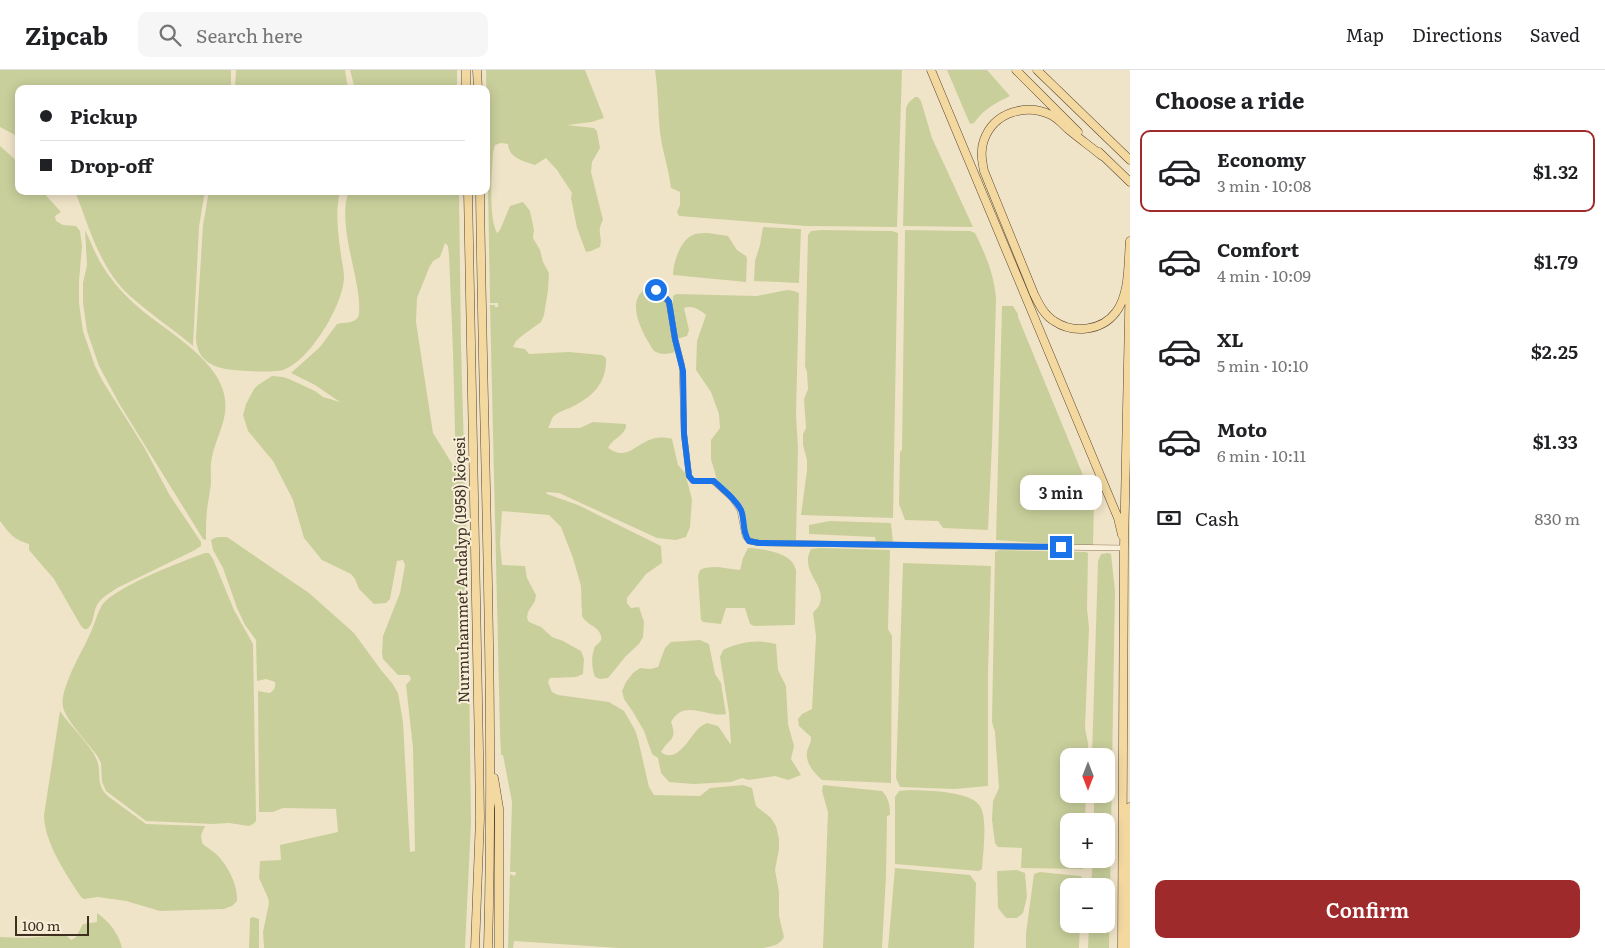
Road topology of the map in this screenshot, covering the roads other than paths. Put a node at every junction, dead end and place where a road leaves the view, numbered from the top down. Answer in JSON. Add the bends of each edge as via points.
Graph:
{"nodes":[{"id":1,"x":466,"y":70,"type":"edge"},
{"id":2,"x":477,"y":70,"type":"edge"},
{"id":3,"x":932,"y":70,"type":"edge"},
{"id":4,"x":1016,"y":70,"type":"edge"},
{"id":5,"x":1038,"y":71,"type":"edge"},
{"id":6,"x":466,"y":85,"type":"edge"},
{"id":7,"x":478,"y":85,"type":"edge"},
{"id":8,"x":1069,"y":126,"type":"junction"},
{"id":9,"x":1130,"y":160,"type":"edge"},
{"id":10,"x":1130,"y":182,"type":"edge"},
{"id":11,"x":468,"y":195,"type":"edge"},
{"id":12,"x":480,"y":195,"type":"edge"},
{"id":13,"x":1130,"y":241,"type":"edge"},
{"id":14,"x":1130,"y":272,"type":"edge"},
{"id":15,"x":656,"y":290,"type":"dead end"},
{"id":16,"x":1124,"y":548,"type":"junction"},
{"id":17,"x":490,"y":750,"type":"junction"},
{"id":18,"x":1130,"y":807,"type":"edge"},
{"id":19,"x":475,"y":948,"type":"edge"},
{"id":20,"x":488,"y":948,"type":"edge"},
{"id":21,"x":498,"y":948,"type":"edge"},
{"id":22,"x":1122,"y":948,"type":"edge"},
{"id":23,"x":1128,"y":948,"type":"edge"}],
"edges":[{"from":1,"to":6,"type":"main road"},
{"from":2,"to":7,"type":"main road"},
{"from":3,"to":16,"type":"main road","via":[[1118,518]]},
{"from":4,"to":8,"type":"main road"},
{"from":5,"to":9,"type":"main road"},
{"from":8,"to":10,"type":"main road"},
{"from":8,"to":13,"type":"main road","via":[[1052,115],[1031,109],[1016,110],[992,126],[984,140],[984,171],[1042,310],[1053,321],[1069,328],[1101,325],[1116,312],[1126,291]]},
{"from":11,"to":19,"type":"main road","name":"Nurmuhammet Andalyp (1958) köçesi","via":[[480,818]]},
{"from":12,"to":17,"type":"main road","name":"Nurmuhammet Andalyp (1958) köçesi"},
{"from":14,"to":16,"type":"main road"},
{"from":15,"to":16,"type":"street","via":[[669,302],[682,366],[689,476],[693,481],[714,481],[732,498],[740,510],[749,541]]},
{"from":16,"to":22,"type":"main road"},
{"from":17,"to":20,"type":"main road","name":"Nurmuhammet Andalyp (1958) köçesi"},
{"from":17,"to":21,"type":"main road","via":[[499,808]]},
{"from":18,"to":23,"type":"main road"}]}
